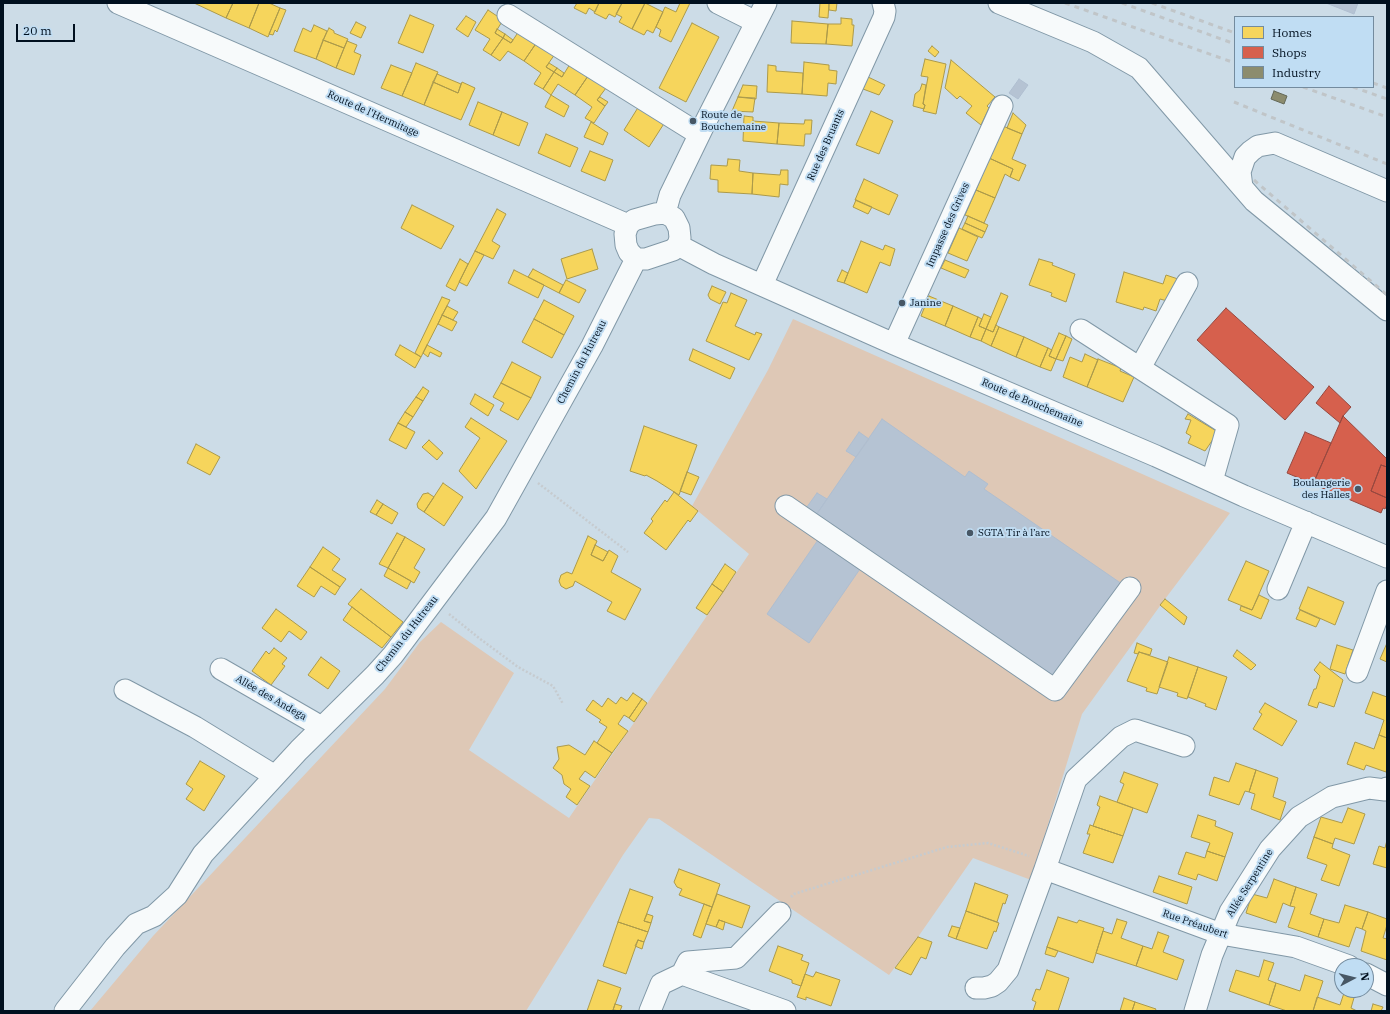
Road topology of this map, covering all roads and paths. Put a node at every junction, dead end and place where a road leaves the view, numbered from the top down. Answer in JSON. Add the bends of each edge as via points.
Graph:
{"nodes":[{"id":1,"x":118,"y":3,"type":"edge"},
{"id":2,"x":718,"y":3,"type":"edge"},
{"id":3,"x":766,"y":3,"type":"edge"},
{"id":4,"x":883,"y":3,"type":"edge"},
{"id":5,"x":999,"y":3,"type":"edge"},
{"id":6,"x":508,"y":15,"type":"dead end"},
{"id":7,"x":756,"y":22,"type":"junction"},
{"id":8,"x":1002,"y":106,"type":"dead end"},
{"id":9,"x":699,"y":134,"type":"junction"},
{"id":10,"x":1242,"y":187,"type":"junction"},
{"id":11,"x":1387,"y":191,"type":"edge"},
{"id":12,"x":665,"y":213,"type":"junction"},
{"id":13,"x":628,"y":226,"type":"junction"},
{"id":14,"x":678,"y":245,"type":"junction"},
{"id":15,"x":636,"y":258,"type":"junction"},
{"id":16,"x":1187,"y":283,"type":"dead end"},
{"id":17,"x":762,"y":285,"type":"junction"},
{"id":18,"x":1387,"y":310,"type":"edge"},
{"id":19,"x":1081,"y":330,"type":"dead end"},
{"id":20,"x":894,"y":344,"type":"junction"},
{"id":21,"x":1140,"y":368,"type":"junction"},
{"id":22,"x":522,"y":471,"type":"junction"},
{"id":23,"x":1212,"y":482,"type":"junction"},
{"id":24,"x":786,"y":506,"type":"dead end"},
{"id":25,"x":1306,"y":522,"type":"junction"},
{"id":26,"x":628,"y":552,"type":"dead end"},
{"id":27,"x":1387,"y":557,"type":"edge"},
{"id":28,"x":1130,"y":588,"type":"dead end"},
{"id":29,"x":1278,"y":590,"type":"dead end"},
{"id":30,"x":1387,"y":591,"type":"edge"},
{"id":31,"x":434,"y":601,"type":"junction"},
{"id":32,"x":221,"y":669,"type":"dead end"},
{"id":33,"x":1358,"y":672,"type":"dead end"},
{"id":34,"x":125,"y":690,"type":"dead end"},
{"id":35,"x":563,"y":704,"type":"dead end"},
{"id":36,"x":320,"y":729,"type":"junction"},
{"id":37,"x":1184,"y":746,"type":"dead end"},
{"id":38,"x":275,"y":776,"type":"junction"},
{"id":39,"x":1387,"y":788,"type":"edge"},
{"id":40,"x":1040,"y":864,"type":"junction"},
{"id":41,"x":780,"y":913,"type":"joint"},
{"id":42,"x":1221,"y":934,"type":"junction"},
{"id":43,"x":1334,"y":961,"type":"edge"},
{"id":44,"x":685,"y":968,"type":"junction"},
{"id":45,"x":1374,"y":978,"type":"edge"},
{"id":46,"x":1387,"y":985,"type":"edge"},
{"id":47,"x":976,"y":988,"type":"dead end"},
{"id":48,"x":65,"y":1011,"type":"edge"},
{"id":49,"x":650,"y":1011,"type":"edge"},
{"id":50,"x":785,"y":1011,"type":"edge"},
{"id":51,"x":1195,"y":1011,"type":"edge"}],
"edges":[{"from":1,"to":13,"type":"street","name":"Route de l'Hermitage"},
{"from":2,"to":7,"type":"street"},
{"from":3,"to":7,"type":"street"},
{"from":4,"to":17,"type":"street","name":"Rue des Bruants","via":[[884,17]]},
{"from":5,"to":10,"type":"street","via":[[1093,42],[1139,68]]},
{"from":6,"to":9,"type":"street"},
{"from":7,"to":9,"type":"street"},
{"from":8,"to":20,"type":"street","name":"Impasse des Grives"},
{"from":9,"to":12,"type":"street","via":[[670,195]]},
{"from":10,"to":11,"type":"street","via":[[1240,172],[1245,157],[1258,146],[1275,143]]},
{"from":10,"to":18,"type":"street","via":[[1254,201]]},
{"from":12,"to":13,"type":"street","via":[[634,220]]},
{"from":12,"to":14,"type":"street","via":[[674,218],[680,228]]},
{"from":13,"to":15,"type":"street","via":[[625,234],[626,245]]},
{"from":14,"to":15,"type":"street","via":[[673,250],[646,259]]},
{"from":14,"to":17,"type":"street","name":"Route de Bouchemaine"},
{"from":15,"to":22,"type":"street","name":"Chemin du Hutreau","via":[[592,346]]},
{"from":16,"to":21,"type":"street"},
{"from":17,"to":20,"type":"street","name":"Route de Bouchemaine"},
{"from":19,"to":21,"type":"street"},
{"from":20,"to":23,"type":"street","name":"Route de Bouchemaine"},
{"from":21,"to":23,"type":"street","via":[[1228,425]]},
{"from":22,"to":26,"type":"path"},
{"from":22,"to":31,"type":"street","name":"Chemin du Hutreau","via":[[496,518]]},
{"from":23,"to":25,"type":"street","name":"Route de Bouchemaine"},
{"from":24,"to":28,"type":"street","via":[[1056,690]]},
{"from":25,"to":27,"type":"street","name":"Route de Bouchemaine"},
{"from":25,"to":29,"type":"street"},
{"from":30,"to":33,"type":"street"},
{"from":31,"to":35,"type":"path","via":[[518,667],[554,686]]},
{"from":31,"to":36,"type":"street","name":"Chemin du Hutreau","via":[[389,660]]},
{"from":32,"to":36,"type":"street","name":"Allée des Andega","via":[[313,722]]},
{"from":34,"to":38,"type":"street","via":[[195,727]]},
{"from":36,"to":38,"type":"street","name":"Chemin du Hutreau"},
{"from":37,"to":40,"type":"street","via":[[1135,730],[1121,737],[1076,779]]},
{"from":38,"to":48,"type":"street","name":"Chemin du Hutreau","via":[[203,854],[177,895],[154,916],[136,924]]},
{"from":39,"to":42,"type":"street","name":"Allée Serpentine","via":[[1369,788],[1332,797],[1299,818],[1270,849],[1230,912]]},
{"from":40,"to":41,"type":"path","via":[[988,843],[947,847],[794,894]]},
{"from":40,"to":42,"type":"street","name":"Rue Préaubert"},
{"from":40,"to":47,"type":"street","via":[[1008,970],[992,986]]},
{"from":41,"to":44,"type":"street","via":[[736,958]]},
{"from":42,"to":43,"type":"street","name":"Rue Préaubert","via":[[1296,947]]},
{"from":42,"to":51,"type":"street","name":"Allée Serpentine","via":[[1212,954]]},
{"from":44,"to":49,"type":"street","via":[[661,984]]},
{"from":44,"to":50,"type":"street"},
{"from":45,"to":46,"type":"street"}]}
